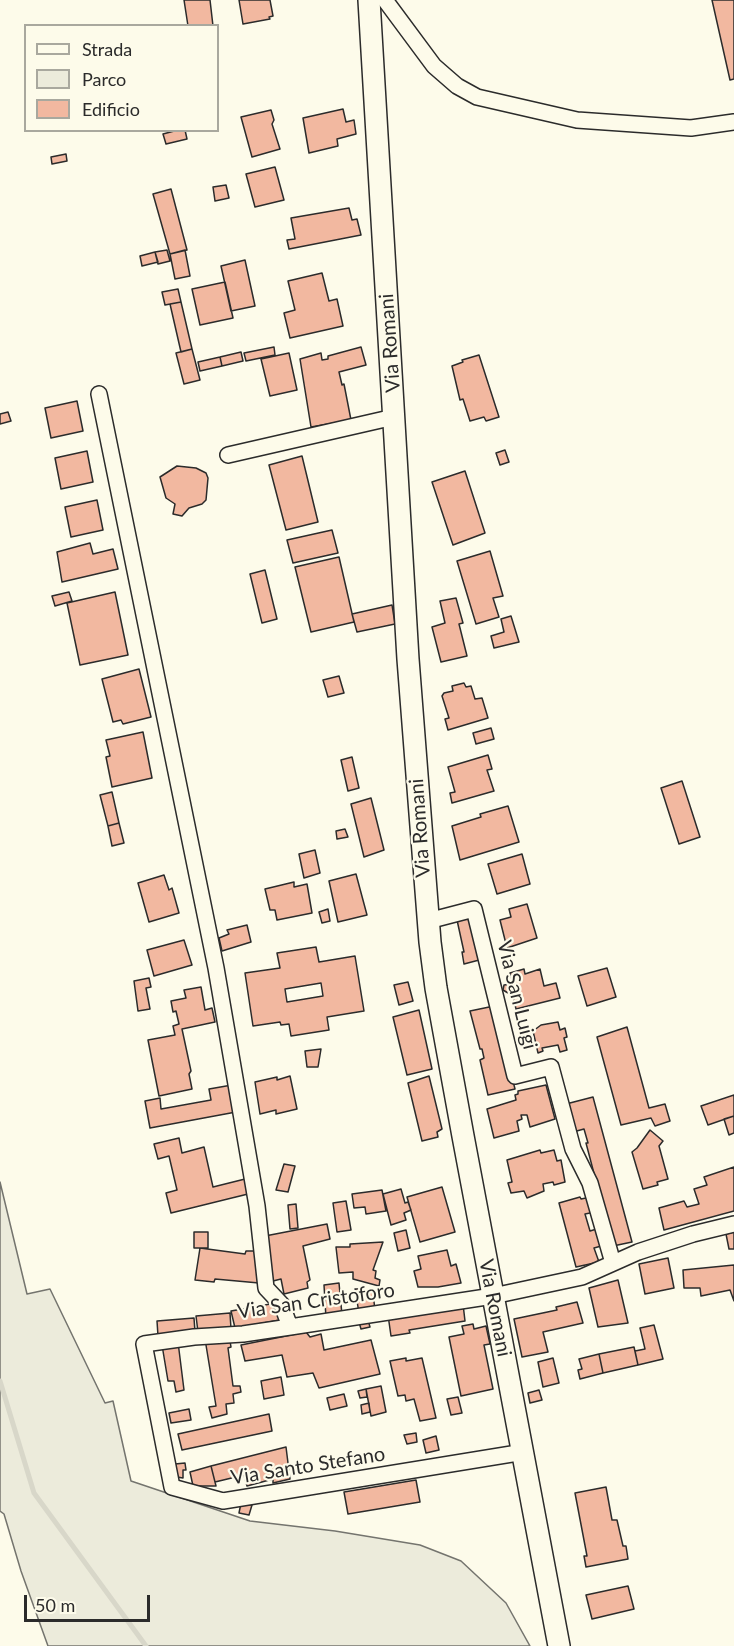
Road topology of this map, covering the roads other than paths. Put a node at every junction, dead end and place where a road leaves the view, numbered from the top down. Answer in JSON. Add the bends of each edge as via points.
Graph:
{"nodes":[{"id":1,"x":369,"y":0,"type":"edge"},
{"id":2,"x":385,"y":0,"type":"edge"},
{"id":3,"x":734,"y":122,"type":"edge"},
{"id":4,"x":99,"y":394,"type":"dead end"},
{"id":5,"x":394,"y":417,"type":"junction"},
{"id":6,"x":228,"y":455,"type":"dead end"},
{"id":7,"x":428,"y":921,"type":"junction"},
{"id":8,"x":734,"y":1224,"type":"edge"},
{"id":9,"x":613,"y":1263,"type":"junction"},
{"id":10,"x":493,"y":1296,"type":"junction"},
{"id":11,"x":290,"y":1327,"type":"junction"},
{"id":12,"x":144,"y":1344,"type":"joint"},
{"id":13,"x":524,"y":1452,"type":"junction"},
{"id":14,"x":559,"y":1646,"type":"edge"}],
"edges":[{"from":1,"to":5,"type":"street","name":"Via Romani"},
{"from":2,"to":3,"type":"street","via":[[434,66],[477,97],[577,120],[691,128]]},
{"from":4,"to":11,"type":"street","via":[[216,968],[257,1206],[266,1288],[282,1305]]},
{"from":5,"to":6,"type":"street"},
{"from":5,"to":7,"type":"street","name":"Via Romani"},
{"from":7,"to":9,"type":"street","name":"Via San Luigi","via":[[474,909],[515,1076],[551,1068],[573,1149],[590,1183]]},
{"from":7,"to":10,"type":"street","name":"Via Romani","via":[[438,1000]]},
{"from":8,"to":9,"type":"street","name":"Via San Cristoforo","via":[[693,1234]]},
{"from":9,"to":10,"type":"street","name":"Via San Cristoforo","via":[[582,1277]]},
{"from":10,"to":11,"type":"street","name":"Via San Cristoforo"},
{"from":10,"to":13,"type":"street","name":"Via Romani"},
{"from":11,"to":12,"type":"street","name":"Via San Cristoforo"},
{"from":12,"to":13,"type":"street","name":"Via Santo Stefano","via":[[172,1487],[223,1501]]},
{"from":13,"to":14,"type":"street","name":"Via Romani"}]}
